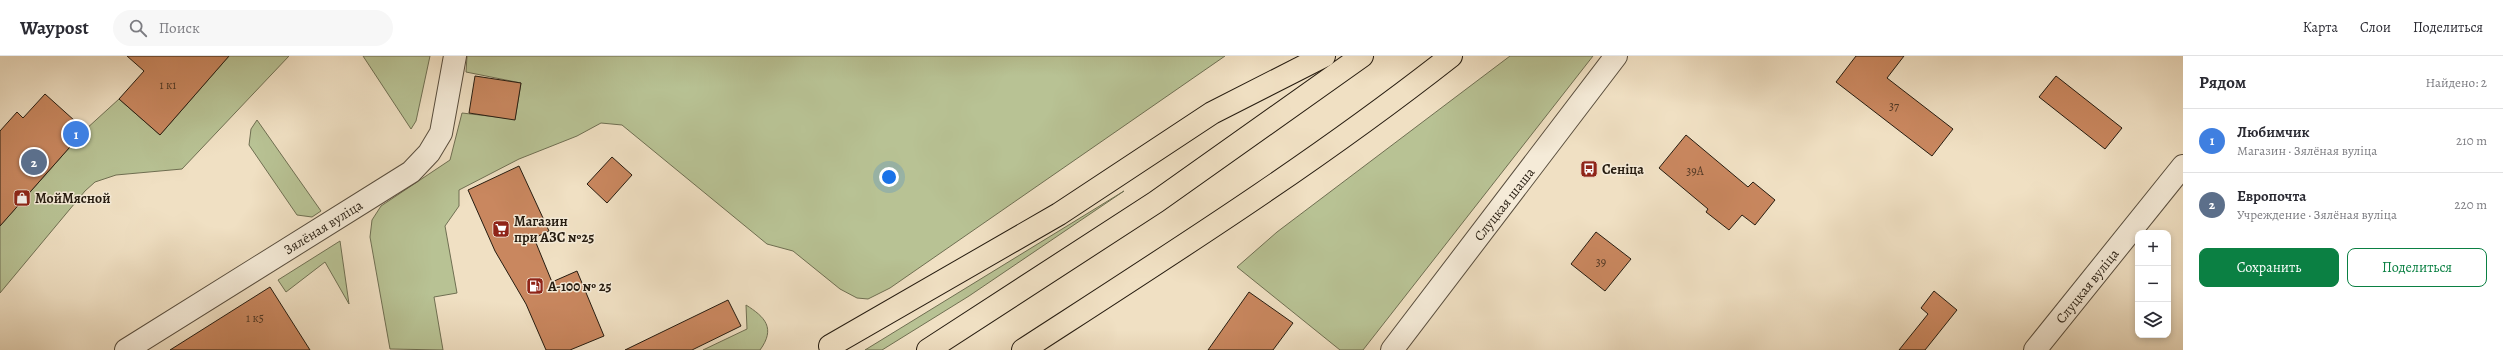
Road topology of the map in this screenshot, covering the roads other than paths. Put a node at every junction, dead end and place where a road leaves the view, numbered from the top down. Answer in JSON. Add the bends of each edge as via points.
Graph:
{"nodes":[{"id":1,"x":455,"y":56,"type":"edge"},
{"id":2,"x":1324,"y":56,"type":"edge"},
{"id":3,"x":1362,"y":56,"type":"edge"},
{"id":4,"x":1451,"y":56,"type":"edge"},
{"id":5,"x":1616,"y":56,"type":"edge"},
{"id":6,"x":2183,"y":166,"type":"edge"},
{"id":7,"x":826,"y":348,"type":"edge"},
{"id":8,"x":126,"y":350,"type":"edge"},
{"id":9,"x":928,"y":350,"type":"edge"},
{"id":10,"x":1023,"y":350,"type":"edge"},
{"id":11,"x":1392,"y":350,"type":"edge"},
{"id":12,"x":2035,"y":350,"type":"edge"}],
"edges":[{"from":1,"to":8,"type":"street","name":"Зялёная вуліца","via":[[441,133],[429,153],[411,172]]},
{"from":2,"to":7,"type":"highway","via":[[1212,112],[1059,214]]},
{"from":3,"to":9,"type":"highway","via":[[1156,202]]},
{"from":4,"to":10,"type":"highway","via":[[1415,85],[1231,214]]},
{"from":5,"to":11,"type":"street","name":"Слуцкая шаша"},
{"from":6,"to":12,"type":"street","name":"Слуцкая вуліца"}]}
